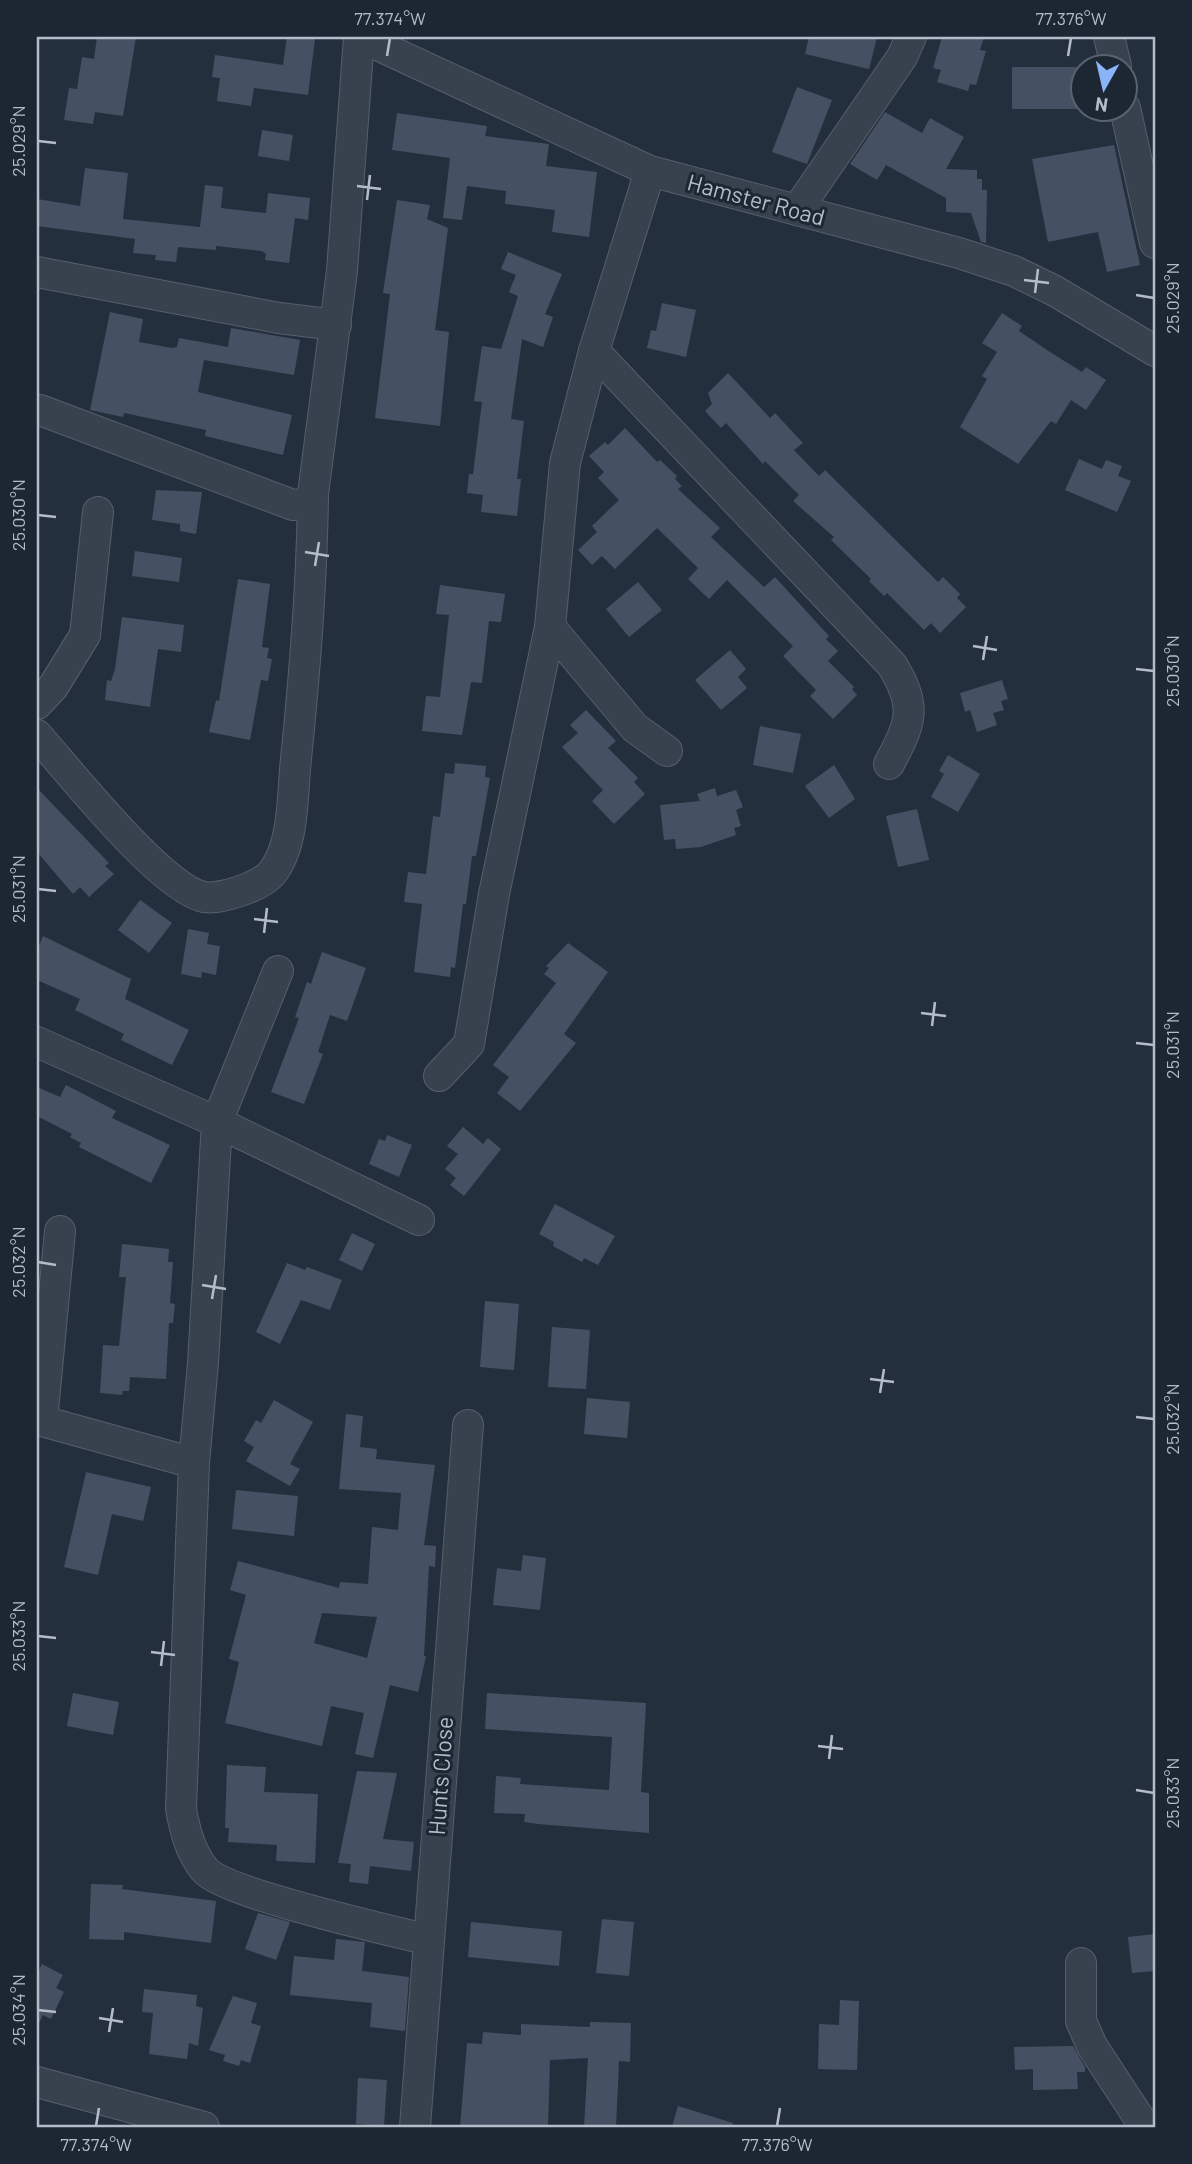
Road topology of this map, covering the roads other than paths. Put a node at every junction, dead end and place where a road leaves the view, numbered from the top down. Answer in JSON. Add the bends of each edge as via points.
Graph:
{"nodes":[{"id":1,"x":359,"y":37,"type":"edge"},
{"id":2,"x":911,"y":37,"type":"edge"},
{"id":3,"x":1128,"y":122,"type":"edge"},
{"id":4,"x":650,"y":170,"type":"junction"},
{"id":5,"x":797,"y":210,"type":"junction"},
{"id":6,"x":1155,"y":243,"type":"edge"},
{"id":7,"x":37,"y":272,"type":"edge"},
{"id":8,"x":336,"y":325,"type":"junction"},
{"id":9,"x":594,"y":351,"type":"junction"},
{"id":10,"x":1155,"y":351,"type":"edge"},
{"id":11,"x":40,"y":410,"type":"dead end"},
{"id":12,"x":313,"y":494,"type":"junction"},
{"id":13,"x":98,"y":512,"type":"dead end"},
{"id":14,"x":550,"y":627,"type":"junction"},
{"id":15,"x":37,"y":704,"type":"edge"},
{"id":16,"x":37,"y":735,"type":"edge"},
{"id":17,"x":667,"y":751,"type":"dead end"},
{"id":18,"x":889,"y":764,"type":"dead end"},
{"id":19,"x":278,"y":971,"type":"dead end"},
{"id":20,"x":37,"y":1042,"type":"edge"},
{"id":21,"x":439,"y":1076,"type":"dead end"},
{"id":22,"x":217,"y":1122,"type":"junction"},
{"id":23,"x":419,"y":1220,"type":"dead end"},
{"id":24,"x":60,"y":1231,"type":"dead end"},
{"id":25,"x":40,"y":1420,"type":"edge"},
{"id":26,"x":468,"y":1425,"type":"dead end"},
{"id":27,"x":194,"y":1463,"type":"junction"},
{"id":28,"x":429,"y":1940,"type":"junction"},
{"id":29,"x":1081,"y":1963,"type":"dead end"},
{"id":30,"x":37,"y":2082,"type":"edge"},
{"id":31,"x":204,"y":2127,"type":"edge"},
{"id":32,"x":415,"y":2127,"type":"edge"},
{"id":33,"x":1145,"y":2127,"type":"edge"}],
"edges":[{"from":1,"to":4,"type":"street","name":"Hamster Road"},
{"from":1,"to":8,"type":"street"},
{"from":2,"to":5,"type":"street"},
{"from":3,"to":6,"type":"street"},
{"from":4,"to":5,"type":"street","name":"Hamster Road"},
{"from":4,"to":9,"type":"street"},
{"from":5,"to":10,"type":"street","name":"Hamster Road","via":[[1014,271]]},
{"from":7,"to":8,"type":"street"},
{"from":8,"to":12,"type":"street"},
{"from":9,"to":14,"type":"street","via":[[565,463]]},
{"from":9,"to":18,"type":"street","via":[[892,665],[909,701],[909,726]]},
{"from":11,"to":12,"type":"street","via":[[293,505],[305,504]]},
{"from":12,"to":16,"type":"street","via":[[303,692],[290,819],[284,849],[272,874],[242,892],[203,897],[157,870]]},
{"from":13,"to":15,"type":"street","via":[[85,635]]},
{"from":14,"to":17,"type":"street","via":[[635,728]]},
{"from":14,"to":21,"type":"street","via":[[494,894],[469,1044]]},
{"from":19,"to":22,"type":"street"},
{"from":20,"to":22,"type":"street"},
{"from":22,"to":23,"type":"street"},
{"from":22,"to":27,"type":"street"},
{"from":24,"to":25,"type":"street"},
{"from":25,"to":27,"type":"street"},
{"from":26,"to":28,"type":"street","name":"Hunts Close"},
{"from":27,"to":28,"type":"street","via":[[181,1809],[187,1841],[205,1871],[254,1894]]},
{"from":28,"to":32,"type":"street","name":"Hunts Close"},
{"from":29,"to":33,"type":"street","via":[[1081,2021],[1091,2046]]},
{"from":30,"to":31,"type":"street"}]}
